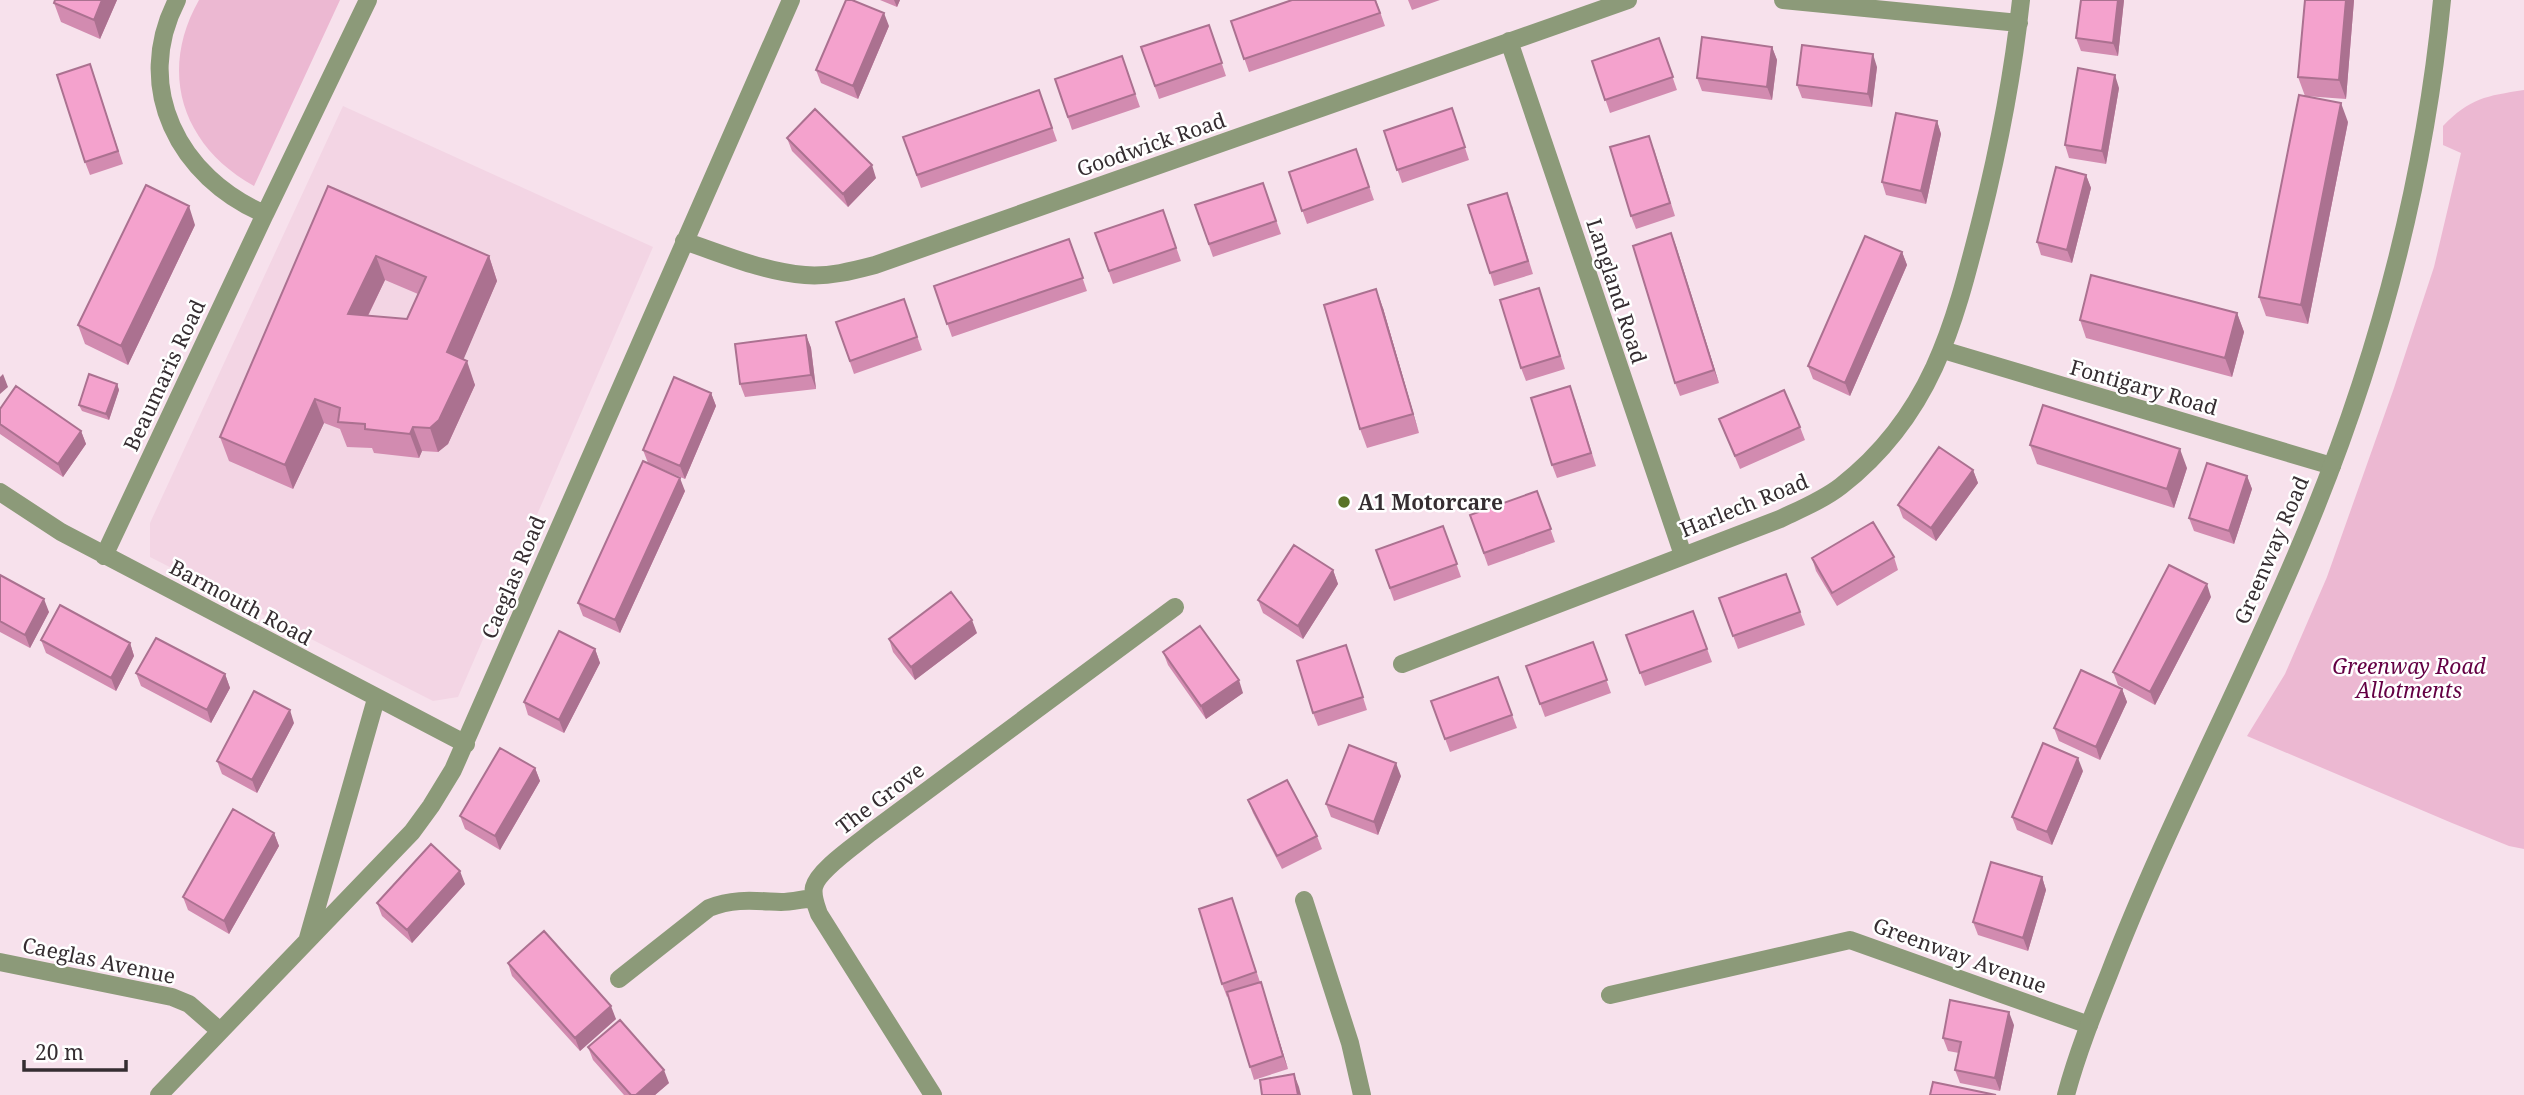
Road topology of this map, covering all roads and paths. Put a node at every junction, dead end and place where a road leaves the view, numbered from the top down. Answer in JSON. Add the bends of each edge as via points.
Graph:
{"nodes":[{"id":1,"x":177,"y":0,"type":"edge"},
{"id":2,"x":369,"y":0,"type":"edge"},
{"id":3,"x":791,"y":0,"type":"edge"},
{"id":4,"x":1628,"y":0,"type":"edge"},
{"id":5,"x":1783,"y":0,"type":"edge"},
{"id":6,"x":2021,"y":0,"type":"edge"},
{"id":7,"x":2442,"y":0,"type":"edge"},
{"id":8,"x":2019,"y":23,"type":"junction"},
{"id":9,"x":1509,"y":41,"type":"junction"},
{"id":10,"x":265,"y":214,"type":"junction"},
{"id":11,"x":684,"y":241,"type":"junction"},
{"id":12,"x":1943,"y":351,"type":"junction"},
{"id":13,"x":2332,"y":466,"type":"junction"},
{"id":14,"x":0,"y":492,"type":"edge"},
{"id":15,"x":1684,"y":555,"type":"junction"},
{"id":16,"x":104,"y":556,"type":"junction"},
{"id":17,"x":1175,"y":607,"type":"dead end"},
{"id":18,"x":1402,"y":664,"type":"dead end"},
{"id":19,"x":376,"y":699,"type":"junction"},
{"id":20,"x":466,"y":744,"type":"junction"},
{"id":21,"x":814,"y":898,"type":"junction"},
{"id":22,"x":1304,"y":900,"type":"dead end"},
{"id":23,"x":308,"y":938,"type":"junction"},
{"id":24,"x":0,"y":962,"type":"edge"},
{"id":25,"x":620,"y":979,"type":"dead end"},
{"id":26,"x":1610,"y":995,"type":"dead end"},
{"id":27,"x":2089,"y":1025,"type":"junction"},
{"id":28,"x":220,"y":1031,"type":"junction"},
{"id":29,"x":159,"y":1095,"type":"edge"},
{"id":30,"x":933,"y":1095,"type":"edge"},
{"id":31,"x":1362,"y":1095,"type":"edge"},
{"id":32,"x":2066,"y":1095,"type":"edge"}],
"edges":[{"from":1,"to":10,"type":"street","via":[[161,42],[159,70],[174,130],[184,150],[214,183]]},
{"from":2,"to":10,"type":"street","name":"Beaumaris Road"},
{"from":3,"to":11,"type":"street","name":"Caeglas Road"},
{"from":4,"to":9,"type":"street","name":"Goodwick Road"},
{"from":5,"to":8,"type":"street"},
{"from":6,"to":8,"type":"street","name":"Harlech Road"},
{"from":7,"to":13,"type":"street","name":"Greenway Road","via":[[2437,57],[2413,193],[2386,306]]},
{"from":8,"to":12,"type":"street","name":"Harlech Road","via":[[2000,138]]},
{"from":9,"to":11,"type":"street","name":"Goodwick Road","via":[[841,274],[775,270]]},
{"from":9,"to":15,"type":"street","name":"Langland Road"},
{"from":10,"to":16,"type":"street","name":"Beaumaris Road"},
{"from":11,"to":20,"type":"street","name":"Caeglas Road"},
{"from":12,"to":13,"type":"street","name":"Fontigary Road"},
{"from":12,"to":15,"type":"street","name":"Harlech Road","via":[[1900,425],[1840,487],[1780,519]]},
{"from":13,"to":27,"type":"street","name":"Greenway Road","via":[[2302,542],[2138,898]]},
{"from":14,"to":16,"type":"street","name":"Barmouth Road"},
{"from":15,"to":18,"type":"street","name":"Harlech Road"},
{"from":16,"to":19,"type":"street","name":"Barmouth Road"},
{"from":17,"to":21,"type":"street","name":"The Grove","via":[[870,833],[822,873],[814,885]]},
{"from":19,"to":20,"type":"street","name":"Barmouth Road"},
{"from":19,"to":23,"type":"street"},
{"from":20,"to":23,"type":"street","name":"Caeglas Road","via":[[412,832]]},
{"from":21,"to":25,"type":"street","via":[[717,904]]},
{"from":21,"to":30,"type":"street","via":[[819,914]]},
{"from":22,"to":31,"type":"street"},
{"from":23,"to":28,"type":"street","name":"Caeglas Road"},
{"from":24,"to":28,"type":"street","name":"Caeglas Avenue","via":[[172,997],[189,1004]]},
{"from":26,"to":27,"type":"street","name":"Greenway Avenue","via":[[1850,940]]},
{"from":27,"to":32,"type":"street","name":"Greenway Road"},
{"from":28,"to":29,"type":"street","name":"Caeglas Road"}]}
